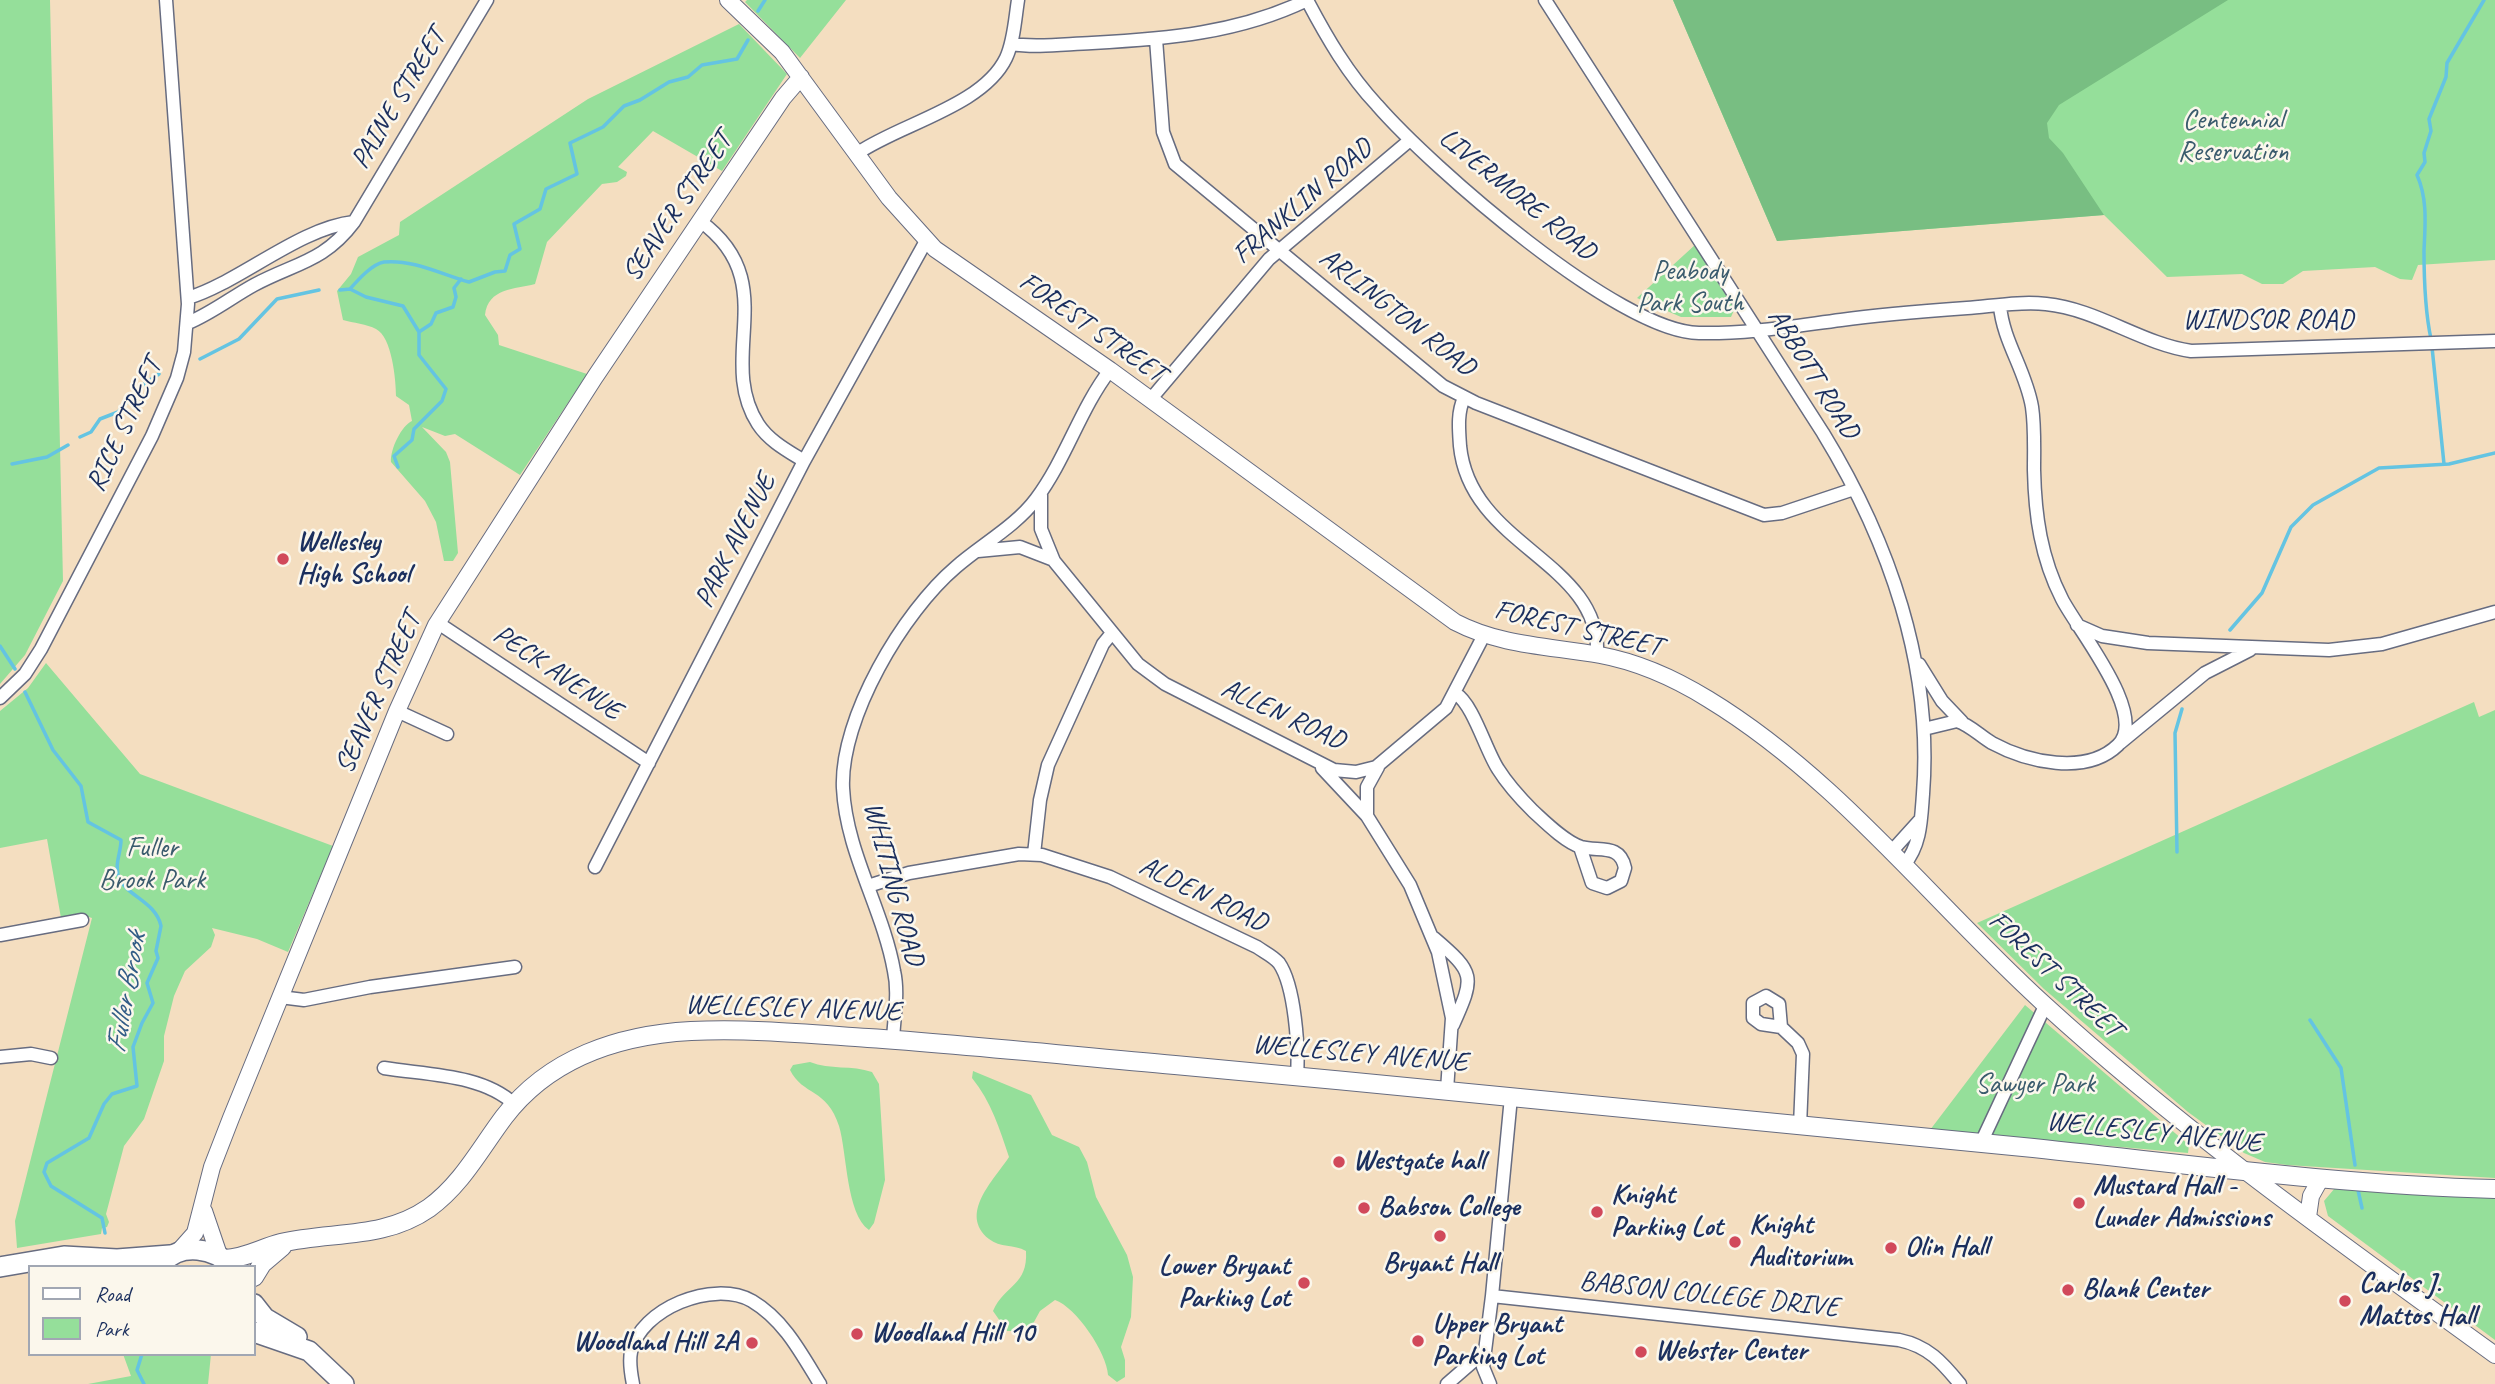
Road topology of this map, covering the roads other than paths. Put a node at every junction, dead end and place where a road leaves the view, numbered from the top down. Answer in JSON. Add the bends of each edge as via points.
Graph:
{"nodes":[{"id":1,"x":166,"y":0,"type":"edge"},
{"id":2,"x":486,"y":0,"type":"edge"},
{"id":3,"x":728,"y":0,"type":"edge"},
{"id":4,"x":1018,"y":0,"type":"edge"},
{"id":5,"x":1307,"y":0,"type":"edge"},
{"id":6,"x":1545,"y":0,"type":"edge"},
{"id":7,"x":1156,"y":39,"type":"junction"},
{"id":8,"x":1011,"y":44,"type":"junction"},
{"id":9,"x":802,"y":77,"type":"junction"},
{"id":10,"x":1409,"y":140,"type":"junction"},
{"id":11,"x":858,"y":153,"type":"junction"},
{"id":12,"x":700,"y":221,"type":"junction"},
{"id":13,"x":354,"y":222,"type":"junction"},
{"id":14,"x":926,"y":240,"type":"junction"},
{"id":15,"x":1278,"y":251,"type":"junction"},
{"id":16,"x":188,"y":298,"type":"junction"},
{"id":17,"x":2000,"y":306,"type":"junction"},
{"id":18,"x":188,"y":323,"type":"junction"},
{"id":19,"x":1757,"y":330,"type":"junction"},
{"id":20,"x":2495,"y":341,"type":"edge"},
{"id":21,"x":1110,"y":370,"type":"junction"},
{"id":22,"x":1464,"y":398,"type":"junction"},
{"id":23,"x":1150,"y":400,"type":"junction"},
{"id":24,"x":804,"y":461,"type":"junction"},
{"id":25,"x":1854,"y":489,"type":"junction"},
{"id":26,"x":1041,"y":491,"type":"junction"},
{"id":27,"x":974,"y":552,"type":"junction"},
{"id":28,"x":1054,"y":561,"type":"junction"},
{"id":29,"x":2495,"y":612,"type":"edge"},
{"id":30,"x":438,"y":623,"type":"junction"},
{"id":31,"x":2077,"y":625,"type":"junction"},
{"id":32,"x":1112,"y":633,"type":"junction"},
{"id":33,"x":1484,"y":635,"type":"junction"},
{"id":34,"x":2253,"y":648,"type":"junction"},
{"id":35,"x":1913,"y":649,"type":"junction"},
{"id":36,"x":1597,"y":655,"type":"junction"},
{"id":37,"x":1456,"y":694,"type":"junction"},
{"id":38,"x":0,"y":698,"type":"edge"},
{"id":39,"x":397,"y":711,"type":"junction"},
{"id":40,"x":1962,"y":722,"type":"junction"},
{"id":41,"x":1924,"y":729,"type":"junction"},
{"id":42,"x":447,"y":734,"type":"dead end"},
{"id":43,"x":2118,"y":745,"type":"junction"},
{"id":44,"x":649,"y":763,"type":"junction"},
{"id":45,"x":1317,"y":763,"type":"junction"},
{"id":46,"x":1380,"y":765,"type":"junction"},
{"id":47,"x":1367,"y":816,"type":"junction"},
{"id":48,"x":1921,"y":817,"type":"junction"},
{"id":49,"x":1580,"y":846,"type":"dead end"},
{"id":50,"x":1891,"y":852,"type":"junction"},
{"id":51,"x":1034,"y":854,"type":"junction"},
{"id":52,"x":1904,"y":865,"type":"junction"},
{"id":53,"x":595,"y":867,"type":"dead end"},
{"id":54,"x":868,"y":887,"type":"junction"},
{"id":55,"x":82,"y":920,"type":"dead end"},
{"id":56,"x":0,"y":934,"type":"edge"},
{"id":57,"x":1434,"y":938,"type":"junction"},
{"id":58,"x":515,"y":967,"type":"dead end"},
{"id":59,"x":280,"y":997,"type":"junction"},
{"id":60,"x":2045,"y":1006,"type":"junction"},
{"id":61,"x":1452,"y":1027,"type":"junction"},
{"id":62,"x":1781,"y":1027,"type":"dead end"},
{"id":63,"x":893,"y":1040,"type":"junction"},
{"id":64,"x":0,"y":1057,"type":"edge"},
{"id":65,"x":51,"y":1058,"type":"dead end"},
{"id":66,"x":384,"y":1068,"type":"dead end"},
{"id":67,"x":1297,"y":1076,"type":"junction"},
{"id":68,"x":1447,"y":1090,"type":"junction"},
{"id":69,"x":1511,"y":1097,"type":"junction"},
{"id":70,"x":514,"y":1104,"type":"junction"},
{"id":71,"x":1800,"y":1126,"type":"junction"},
{"id":72,"x":1981,"y":1143,"type":"junction"},
{"id":73,"x":2238,"y":1168,"type":"junction"},
{"id":74,"x":2321,"y":1178,"type":"junction"},
{"id":75,"x":2495,"y":1189,"type":"edge"},
{"id":76,"x":204,"y":1199,"type":"junction"},
{"id":77,"x":2308,"y":1217,"type":"junction"},
{"id":78,"x":292,"y":1241,"type":"junction"},
{"id":79,"x":103,"y":1258,"type":"junction"},
{"id":80,"x":170,"y":1258,"type":"edge"},
{"id":81,"x":225,"y":1260,"type":"edge"},
{"id":82,"x":125,"y":1265,"type":"edge"},
{"id":83,"x":0,"y":1266,"type":"edge"},
{"id":84,"x":256,"y":1274,"type":"edge"},
{"id":85,"x":1492,"y":1296,"type":"junction"},
{"id":86,"x":256,"y":1307,"type":"edge"},
{"id":87,"x":256,"y":1333,"type":"edge"},
{"id":88,"x":1485,"y":1351,"type":"junction"},
{"id":89,"x":309,"y":1352,"type":"junction"},
{"id":90,"x":2495,"y":1355,"type":"edge"},
{"id":91,"x":344,"y":1384,"type":"edge"},
{"id":92,"x":633,"y":1384,"type":"edge"},
{"id":93,"x":820,"y":1384,"type":"edge"},
{"id":94,"x":1447,"y":1384,"type":"edge"},
{"id":95,"x":1490,"y":1384,"type":"edge"},
{"id":96,"x":1960,"y":1384,"type":"edge"}],
"edges":[{"from":1,"to":16,"type":"street","name":"RICE STREET"},
{"from":2,"to":13,"type":"street","name":"PAINE STREET"},
{"from":3,"to":9,"type":"street","name":"FOREST STREET"},
{"from":4,"to":8,"type":"street"},
{"from":5,"to":7,"type":"street","via":[[1239,25]]},
{"from":5,"to":10,"type":"street","name":"LIVERMORE ROAD","via":[[1348,70]]},
{"from":6,"to":19,"type":"street","name":"ABBOTT ROAD"},
{"from":7,"to":8,"type":"street"},
{"from":7,"to":15,"type":"street","name":"ARLINGTON ROAD","via":[[1162,120],[1170,157]]},
{"from":8,"to":11,"type":"street","via":[[996,73],[972,93]]},
{"from":9,"to":11,"type":"street","name":"FOREST STREET"},
{"from":9,"to":12,"type":"street","name":"SEAVER STREET"},
{"from":10,"to":15,"type":"street","name":"FRANKLIN ROAD"},
{"from":10,"to":19,"type":"street","name":"LIVERMORE ROAD","via":[[1550,257],[1639,316],[1687,332]]},
{"from":11,"to":14,"type":"street","name":"FOREST STREET"},
{"from":12,"to":24,"type":"street","via":[[726,246],[743,281],[744,374],[755,418],[770,438]]},
{"from":12,"to":30,"type":"street","name":"SEAVER STREET"},
{"from":13,"to":16,"type":"street","via":[[274,254]]},
{"from":13,"to":18,"type":"street","name":"PAINE STREET","via":[[327,251],[253,285]]},
{"from":14,"to":21,"type":"street","name":"FOREST STREET"},
{"from":14,"to":24,"type":"street","name":"PARK AVENUE"},
{"from":15,"to":22,"type":"street","name":"ARLINGTON ROAD","via":[[1434,379]]},
{"from":15,"to":23,"type":"street","name":"FRANKLIN ROAD"},
{"from":16,"to":18,"type":"street","name":"RICE STREET"},
{"from":17,"to":19,"type":"street","name":"WINDSOR ROAD","via":[[1883,314]]},
{"from":17,"to":20,"type":"street","name":"WINDSOR ROAD","via":[[2055,305],[2191,351]]},
{"from":17,"to":31,"type":"street","via":[[2032,408],[2034,489],[2042,545],[2056,587]]},
{"from":18,"to":38,"type":"street","name":"RICE STREET","via":[[180,368],[152,436],[41,649],[20,681]]},
{"from":19,"to":25,"type":"street","name":"ABBOTT ROAD"},
{"from":21,"to":23,"type":"street","name":"FOREST STREET"},
{"from":21,"to":26,"type":"street","name":"WHITING ROAD"},
{"from":22,"to":25,"type":"street","name":"ARLINGTON ROAD","via":[[1764,515]]},
{"from":22,"to":36,"type":"street","via":[[1459,437],[1471,489],[1488,513],[1579,596],[1594,623]]},
{"from":23,"to":33,"type":"street","name":"FOREST STREET","via":[[1437,611]]},
{"from":24,"to":44,"type":"street","name":"PARK AVENUE"},
{"from":25,"to":35,"type":"street","name":"ABBOTT ROAD","via":[[1891,576]]},
{"from":26,"to":27,"type":"street","name":"WHITING ROAD","via":[[1031,505]]},
{"from":26,"to":28,"type":"street","name":"ALLEN ROAD","via":[[1041,529]]},
{"from":27,"to":28,"type":"street","name":"ALLEN ROAD","via":[[1020,547]]},
{"from":27,"to":54,"type":"street","name":"WHITING ROAD","via":[[940,581],[914,614],[872,682],[851,729],[843,771],[844,801]]},
{"from":28,"to":32,"type":"street","name":"ALLEN ROAD"},
{"from":29,"to":34,"type":"street","via":[[2357,648]]},
{"from":30,"to":39,"type":"street","name":"SEAVER STREET"},
{"from":30,"to":44,"type":"street","name":"PECK AVENUE"},
{"from":31,"to":34,"type":"street","via":[[2134,642]]},
{"from":31,"to":43,"type":"street","via":[[2123,703],[2127,722]]},
{"from":32,"to":45,"type":"street","name":"ALLEN ROAD","via":[[1138,664],[1165,684]]},
{"from":32,"to":51,"type":"street","via":[[1048,765]]},
{"from":33,"to":36,"type":"street","name":"FOREST STREET"},
{"from":33,"to":37,"type":"street"},
{"from":34,"to":43,"type":"street","via":[[2205,673]]},
{"from":35,"to":40,"type":"street","via":[[1927,678]]},
{"from":35,"to":41,"type":"street","name":"ABBOTT ROAD"},
{"from":36,"to":50,"type":"street","name":"FOREST STREET","via":[[1659,673],[1732,714],[1811,776]]},
{"from":37,"to":46,"type":"street"},
{"from":37,"to":49,"type":"street","via":[[1466,703],[1493,761],[1511,787],[1537,814]]},
{"from":39,"to":42,"type":"street"},
{"from":39,"to":59,"type":"street","name":"SEAVER STREET"},
{"from":40,"to":41,"type":"street","via":[[1946,721]]},
{"from":40,"to":43,"type":"street","via":[[2007,750],[2042,761],[2091,759]]},
{"from":41,"to":48,"type":"street","name":"ABBOTT ROAD"},
{"from":44,"to":53,"type":"street","name":"PARK AVENUE"},
{"from":45,"to":46,"type":"street","name":"ALLEN ROAD","via":[[1350,772]]},
{"from":45,"to":47,"type":"street"},
{"from":46,"to":47,"type":"street","via":[[1367,787]]},
{"from":47,"to":57,"type":"street","via":[[1401,869]]},
{"from":48,"to":50,"type":"street"},
{"from":48,"to":52,"type":"street","name":"ABBOTT ROAD","via":[[1916,847]]},
{"from":50,"to":52,"type":"street","name":"FOREST STREET"},
{"from":51,"to":54,"type":"street","via":[[909,873]]},
{"from":51,"to":67,"type":"street","name":"ALDEN ROAD","via":[[1110,877],[1275,959],[1287,984]]},
{"from":52,"to":60,"type":"street","name":"FOREST STREET"},
{"from":54,"to":63,"type":"street","name":"WHITING ROAD","via":[[895,975]]},
{"from":55,"to":56,"type":"street"},
{"from":57,"to":61,"type":"street"},
{"from":57,"to":61,"type":"street","via":[[1463,963],[1468,974],[1467,992]]},
{"from":58,"to":59,"type":"street","via":[[304,1000]]},
{"from":59,"to":76,"type":"street","name":"SEAVER STREET","via":[[216,1156]]},
{"from":60,"to":72,"type":"street"},
{"from":60,"to":73,"type":"street","name":"FOREST STREET"},
{"from":61,"to":68,"type":"street"},
{"from":62,"to":71,"type":"street","via":[[1804,1054]]},
{"from":63,"to":67,"type":"main road","name":"WELLESLEY AVENUE"},
{"from":63,"to":70,"type":"main road","name":"WELLESLEY AVENUE","via":[[722,1031],[640,1036],[571,1061],[540,1080]]},
{"from":64,"to":65,"type":"street","via":[[31,1054]]},
{"from":66,"to":70,"type":"street","via":[[474,1083]]},
{"from":67,"to":68,"type":"main road","name":"WELLESLEY AVENUE"},
{"from":68,"to":69,"type":"main road","name":"WELLESLEY AVENUE"},
{"from":69,"to":71,"type":"main road","name":"WELLESLEY AVENUE"},
{"from":69,"to":85,"type":"street"},
{"from":70,"to":78,"type":"main road","name":"WELLESLEY AVENUE","via":[[458,1181],[425,1211],[366,1234]]},
{"from":71,"to":72,"type":"main road","name":"WELLESLEY AVENUE"},
{"from":72,"to":73,"type":"main road","name":"WELLESLEY AVENUE"},
{"from":73,"to":74,"type":"main road","name":"WELLESLEY AVENUE"},
{"from":73,"to":77,"type":"street","name":"FOREST STREET"},
{"from":74,"to":75,"type":"main road","name":"WELLESLEY AVENUE"},
{"from":74,"to":77,"type":"street","via":[[2311,1196]]},
{"from":76,"to":80,"type":"street","name":"SEAVER STREET","via":[[195,1233]]},
{"from":76,"to":81,"type":"street","name":"SEAVER STREET","via":[[207,1228]]},
{"from":77,"to":90,"type":"street","name":"FOREST STREET"},
{"from":78,"to":81,"type":"main road","name":"WELLESLEY AVENUE"},
{"from":78,"to":84,"type":"main road","via":[[269,1257]]},
{"from":79,"to":80,"type":"main road"},
{"from":79,"to":82,"type":"main road"},
{"from":79,"to":83,"type":"main road","via":[[64,1256]]},
{"from":80,"to":81,"type":"main road","via":[[201,1250]]},
{"from":85,"to":88,"type":"street"},
{"from":85,"to":96,"type":"street","name":"BABSON COLLEGE DRIVE","via":[[1899,1340],[1934,1354]]},
{"from":86,"to":89,"type":"main road","via":[[265,1318],[301,1340]]},
{"from":87,"to":89,"type":"main road"},
{"from":88,"to":94,"type":"street"},
{"from":88,"to":95,"type":"street","via":[[1483,1367]]},
{"from":89,"to":91,"type":"main road"},
{"from":92,"to":93,"type":"street","via":[[632,1350],[641,1332],[684,1298],[705,1292],[750,1300],[770,1314]]}]}
